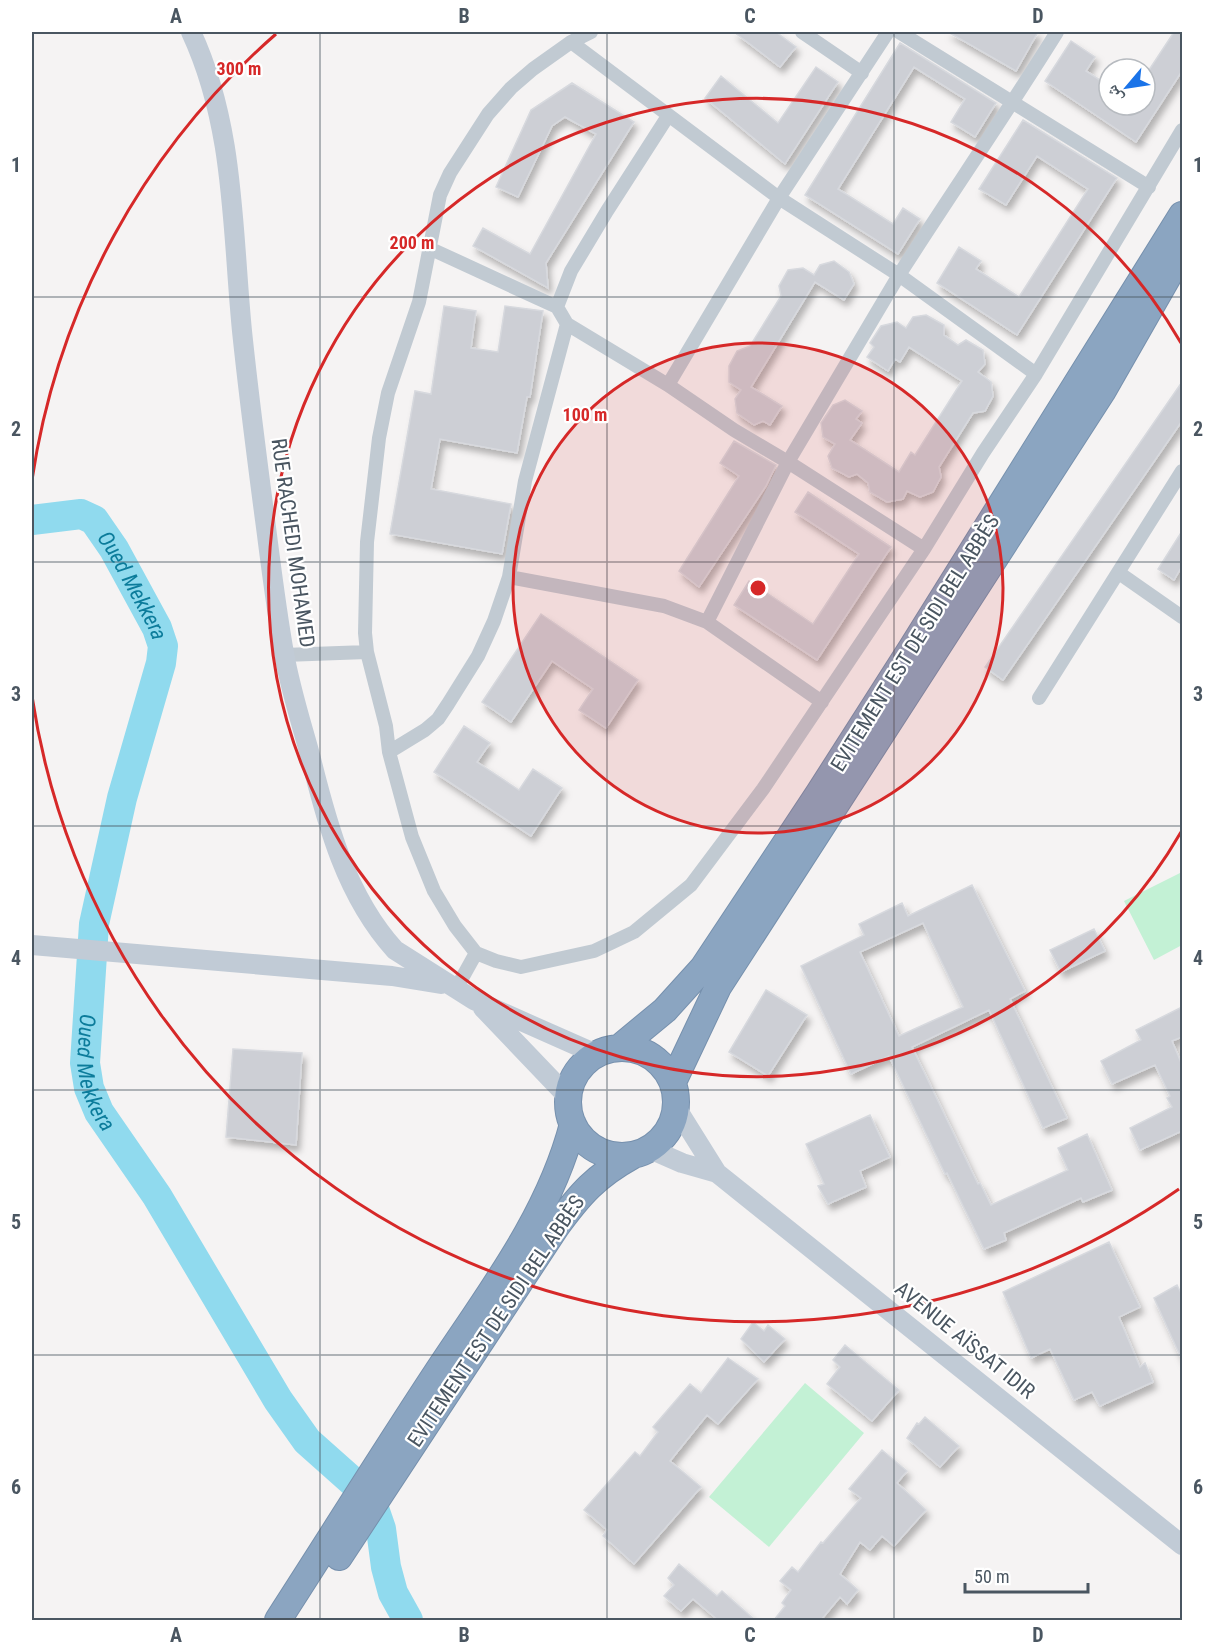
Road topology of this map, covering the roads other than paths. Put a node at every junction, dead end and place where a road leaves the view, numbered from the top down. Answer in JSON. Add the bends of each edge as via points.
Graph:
{"nodes":[{"id":1,"x":192,"y":32,"type":"edge"},
{"id":2,"x":591,"y":32,"type":"edge"},
{"id":3,"x":802,"y":32,"type":"edge"},
{"id":4,"x":888,"y":32,"type":"edge"},
{"id":5,"x":899,"y":32,"type":"edge"},
{"id":6,"x":1057,"y":32,"type":"edge"},
{"id":7,"x":571,"y":42,"type":"junction"},
{"id":8,"x":862,"y":73,"type":"junction"},
{"id":9,"x":1013,"y":102,"type":"junction"},
{"id":10,"x":668,"y":116,"type":"junction"},
{"id":11,"x":1182,"y":130,"type":"edge"},
{"id":12,"x":1149,"y":187,"type":"junction"},
{"id":13,"x":778,"y":198,"type":"junction"},
{"id":14,"x":1182,"y":215,"type":"edge"},
{"id":15,"x":431,"y":249,"type":"junction"},
{"id":16,"x":1182,"y":252,"type":"edge"},
{"id":17,"x":899,"y":275,"type":"junction"},
{"id":18,"x":558,"y":307,"type":"junction"},
{"id":19,"x":567,"y":324,"type":"junction"},
{"id":20,"x":1036,"y":374,"type":"junction"},
{"id":21,"x":668,"y":385,"type":"junction"},
{"id":22,"x":788,"y":462,"type":"junction"},
{"id":23,"x":1182,"y":471,"type":"edge"},
{"id":24,"x":924,"y":549,"type":"junction"},
{"id":25,"x":1119,"y":573,"type":"junction"},
{"id":26,"x":509,"y":577,"type":"junction"},
{"id":27,"x":1182,"y":617,"type":"edge"},
{"id":28,"x":707,"y":622,"type":"junction"},
{"id":29,"x":367,"y":652,"type":"junction"},
{"id":30,"x":284,"y":655,"type":"junction"},
{"id":31,"x":1039,"y":698,"type":"dead end"},
{"id":32,"x":822,"y":702,"type":"junction"},
{"id":33,"x":389,"y":752,"type":"junction"},
{"id":34,"x":32,"y":945,"type":"edge"},
{"id":35,"x":476,"y":953,"type":"junction"},
{"id":36,"x":453,"y":987,"type":"junction"},
{"id":37,"x":474,"y":1000,"type":"junction"},
{"id":38,"x":607,"y":1051,"type":"junction"},
{"id":39,"x":673,"y":1082,"type":"junction"},
{"id":40,"x":568,"y":1097,"type":"junction"},
{"id":41,"x":677,"y":1108,"type":"junction"},
{"id":42,"x":573,"y":1124,"type":"junction"},
{"id":43,"x":641,"y":1153,"type":"junction"},
{"id":44,"x":717,"y":1173,"type":"junction"},
{"id":45,"x":386,"y":1468,"type":"junction"},
{"id":46,"x":342,"y":1536,"type":"junction"},
{"id":47,"x":1182,"y":1545,"type":"edge"},
{"id":48,"x":278,"y":1620,"type":"edge"},
{"id":49,"x":299,"y":1620,"type":"edge"}],
"edges":[{"from":1,"to":30,"type":"main road","name":"RUE RACHEDI MOHAMED","via":[[206,64],[223,126],[250,399]]},
{"from":2,"to":7,"type":"street"},
{"from":3,"to":8,"type":"street"},
{"from":4,"to":8,"type":"street"},
{"from":5,"to":9,"type":"street"},
{"from":6,"to":9,"type":"street"},
{"from":7,"to":10,"type":"street"},
{"from":7,"to":15,"type":"street","via":[[511,88],[465,147],[441,195]]},
{"from":8,"to":13,"type":"street"},
{"from":9,"to":12,"type":"street"},
{"from":9,"to":17,"type":"street"},
{"from":10,"to":13,"type":"street"},
{"from":10,"to":18,"type":"street","via":[[607,211],[572,272]]},
{"from":11,"to":12,"type":"street"},
{"from":12,"to":20,"type":"street"},
{"from":13,"to":17,"type":"street"},
{"from":13,"to":21,"type":"street"},
{"from":14,"to":38,"type":"highway","name":"EVITEMENT EST DE SIDI BEL ABBÈS","via":[[819,794],[703,968],[665,1010]]},
{"from":15,"to":18,"type":"street"},
{"from":15,"to":29,"type":"street","via":[[388,393],[379,438],[367,542]]},
{"from":16,"to":39,"type":"highway","name":"EVITEMENT EST DE SIDI BEL ABBÈS","via":[[1102,392],[717,987]]},
{"from":17,"to":20,"type":"street"},
{"from":17,"to":22,"type":"street"},
{"from":18,"to":19,"type":"street"},
{"from":19,"to":21,"type":"street"},
{"from":19,"to":26,"type":"street","via":[[525,481]]},
{"from":20,"to":24,"type":"street"},
{"from":21,"to":22,"type":"street"},
{"from":22,"to":24,"type":"street"},
{"from":22,"to":28,"type":"street"},
{"from":23,"to":25,"type":"street"},
{"from":24,"to":32,"type":"street"},
{"from":25,"to":27,"type":"street"},
{"from":25,"to":31,"type":"street"},
{"from":26,"to":28,"type":"street","via":[[664,606]]},
{"from":26,"to":33,"type":"street","via":[[482,647],[438,719]]},
{"from":28,"to":32,"type":"street"},
{"from":29,"to":30,"type":"street"},
{"from":29,"to":33,"type":"street"},
{"from":30,"to":36,"type":"main road","name":"RUE RACHEDI MOHAMED","via":[[326,820],[359,898],[395,950]]},
{"from":32,"to":35,"type":"street","via":[[691,885],[634,932],[594,951],[521,967]]},
{"from":33,"to":35,"type":"street","via":[[412,837],[434,891]]},
{"from":34,"to":36,"type":"main road","via":[[392,976]]},
{"from":35,"to":36,"type":"street"},
{"from":36,"to":37,"type":"main road","name":"RUE RACHEDI MOHAMED"},
{"from":37,"to":38,"type":"main road"},
{"from":37,"to":40,"type":"main road"},
{"from":38,"to":39,"type":"highway","via":[[632,1049],[646,1053],[657,1060]]},
{"from":38,"to":40,"type":"highway","via":[[580,1068]]},
{"from":39,"to":41,"type":"highway"},
{"from":40,"to":42,"type":"highway"},
{"from":41,"to":43,"type":"highway","via":[[666,1135]]},
{"from":41,"to":44,"type":"main road"},
{"from":42,"to":43,"type":"highway","via":[[597,1150],[608,1155]]},
{"from":42,"to":45,"type":"highway","name":"EVITEMENT EST DE SIDI BEL ABBÈS","via":[[547,1197]]},
{"from":43,"to":44,"type":"main road"},
{"from":43,"to":45,"type":"highway","name":"EVITEMENT EST DE SIDI BEL ABBÈS","via":[[600,1175],[578,1196]]},
{"from":44,"to":47,"type":"main road","name":"AVENUE AÏSSAT IDIR"},
{"from":45,"to":46,"type":"highway"},
{"from":46,"to":48,"type":"highway"},
{"from":46,"to":49,"type":"highway"}]}
